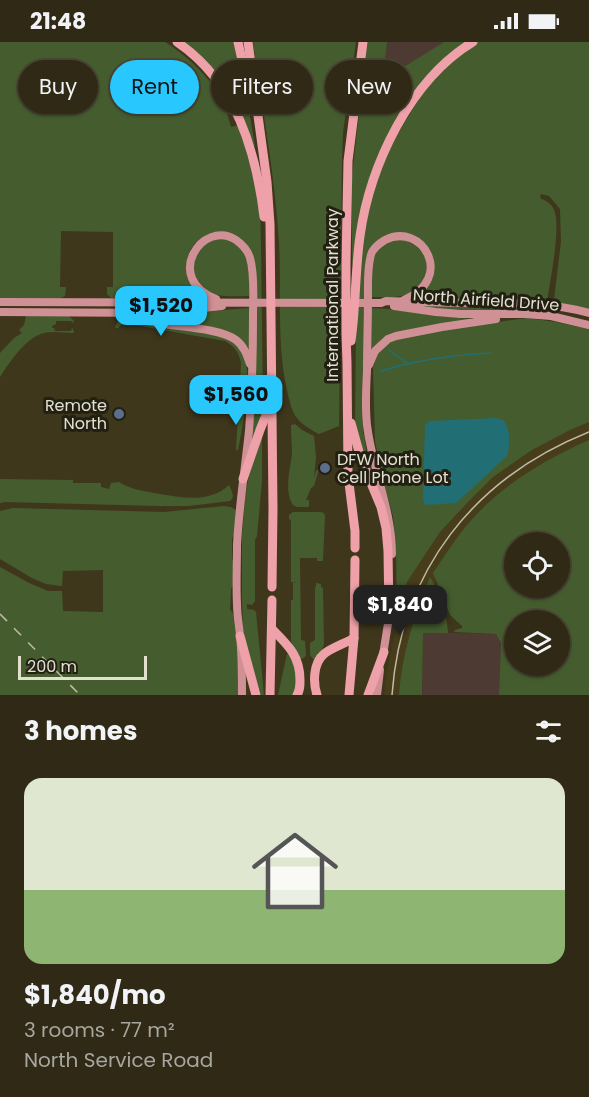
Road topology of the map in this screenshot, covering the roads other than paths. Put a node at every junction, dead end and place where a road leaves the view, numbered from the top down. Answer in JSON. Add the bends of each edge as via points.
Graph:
{"nodes":[{"id":1,"x":177,"y":42,"type":"edge"},
{"id":2,"x":238,"y":42,"type":"edge"},
{"id":3,"x":248,"y":42,"type":"edge"},
{"id":4,"x":363,"y":42,"type":"edge"},
{"id":5,"x":472,"y":42,"type":"edge"},
{"id":6,"x":262,"y":154,"type":"junction"},
{"id":7,"x":271,"y":267,"type":"junction"},
{"id":8,"x":0,"y":302,"type":"edge"},
{"id":9,"x":223,"y":302,"type":"junction"},
{"id":10,"x":238,"y":302,"type":"junction"},
{"id":11,"x":399,"y":302,"type":"junction"},
{"id":12,"x":381,"y":303,"type":"junction"},
{"id":13,"x":552,"y":305,"type":"junction"},
{"id":14,"x":0,"y":312,"type":"edge"},
{"id":15,"x":120,"y":313,"type":"junction"},
{"id":16,"x":589,"y":313,"type":"edge"},
{"id":17,"x":503,"y":315,"type":"junction"},
{"id":18,"x":551,"y":316,"type":"junction"},
{"id":19,"x":589,"y":326,"type":"edge"},
{"id":20,"x":347,"y":363,"type":"junction"},
{"id":21,"x":367,"y":372,"type":"junction"},
{"id":22,"x":252,"y":375,"type":"junction"},
{"id":23,"x":272,"y":400,"type":"junction"},
{"id":24,"x":347,"y":410,"type":"junction"},
{"id":25,"x":243,"y":479,"type":"junction"},
{"id":26,"x":355,"y":548,"type":"dead end"},
{"id":27,"x":355,"y":560,"type":"dead end"},
{"id":28,"x":272,"y":587,"type":"dead end"},
{"id":29,"x":272,"y":600,"type":"dead end"},
{"id":30,"x":389,"y":616,"type":"junction"},
{"id":31,"x":272,"y":629,"type":"junction"},
{"id":32,"x":240,"y":636,"type":"junction"},
{"id":33,"x":354,"y":639,"type":"junction"},
{"id":34,"x":384,"y":652,"type":"junction"},
{"id":35,"x":299,"y":664,"type":"junction"},
{"id":36,"x":317,"y":664,"type":"junction"},
{"id":37,"x":242,"y":695,"type":"edge"},
{"id":38,"x":257,"y":695,"type":"edge"},
{"id":39,"x":270,"y":695,"type":"edge"},
{"id":40,"x":297,"y":695,"type":"edge"},
{"id":41,"x":317,"y":695,"type":"edge"},
{"id":42,"x":349,"y":695,"type":"edge"},
{"id":43,"x":368,"y":695,"type":"edge"},
{"id":44,"x":376,"y":695,"type":"edge"}],
"edges":[{"from":1,"to":7,"type":"highway","via":[[215,78],[244,129],[260,185]]},
{"from":2,"to":6,"type":"highway"},
{"from":3,"to":6,"type":"highway"},
{"from":4,"to":20,"type":"highway","name":"International Parkway","via":[[348,161]]},
{"from":5,"to":20,"type":"highway","via":[[439,69],[410,106],[378,167],[360,235]]},
{"from":6,"to":7,"type":"highway"},
{"from":7,"to":23,"type":"highway"},
{"from":8,"to":9,"type":"main road","name":"North Airfield Drive"},
{"from":9,"to":10,"type":"main road","name":"North Airfield Drive"},
{"from":9,"to":22,"type":"main road","via":[[195,285],[190,268],[198,247],[209,238],[220,236],[238,241],[251,259]]},
{"from":10,"to":12,"type":"main road","name":"North Airfield Drive"},
{"from":10,"to":15,"type":"main road","name":"North Airfield Drive","via":[[176,312]]},
{"from":11,"to":12,"type":"main road","name":"North Airfield Drive"},
{"from":11,"to":13,"type":"main road","name":"North Airfield Drive"},
{"from":11,"to":21,"type":"main road","via":[[420,291],[431,269],[427,252],[405,237],[389,238],[372,253]]},
{"from":12,"to":17,"type":"main road","name":"North Airfield Drive","via":[[436,312]]},
{"from":13,"to":16,"type":"main road","name":"North Airfield Drive"},
{"from":13,"to":18,"type":"main road"},
{"from":14,"to":15,"type":"main road","name":"North Airfield Drive"},
{"from":15,"to":22,"type":"main road","via":[[231,336],[244,348]]},
{"from":17,"to":18,"type":"main road","name":"North Airfield Drive"},
{"from":17,"to":21,"type":"main road","via":[[388,339],[375,351]]},
{"from":18,"to":19,"type":"main road","name":"North Airfield Drive"},
{"from":20,"to":24,"type":"highway","name":"International Parkway"},
{"from":21,"to":30,"type":"main road","via":[[369,433],[392,537]]},
{"from":22,"to":25,"type":"main road"},
{"from":23,"to":25,"type":"highway"},
{"from":23,"to":28,"type":"highway"},
{"from":24,"to":26,"type":"highway","name":"International Parkway"},
{"from":24,"to":30,"type":"highway","via":[[381,507]]},
{"from":25,"to":32,"type":"main road","via":[[236,579]]},
{"from":27,"to":33,"type":"highway"},
{"from":29,"to":31,"type":"highway"},
{"from":30,"to":34,"type":"main road"},
{"from":31,"to":35,"type":"highway"},
{"from":31,"to":39,"type":"highway"},
{"from":32,"to":37,"type":"main road"},
{"from":32,"to":38,"type":"highway"},
{"from":33,"to":36,"type":"highway","via":[[324,653]]},
{"from":33,"to":42,"type":"highway"},
{"from":34,"to":43,"type":"highway"},
{"from":34,"to":44,"type":"main road"},
{"from":35,"to":36,"type":"highway"},
{"from":35,"to":40,"type":"highway"},
{"from":36,"to":41,"type":"highway"}]}
